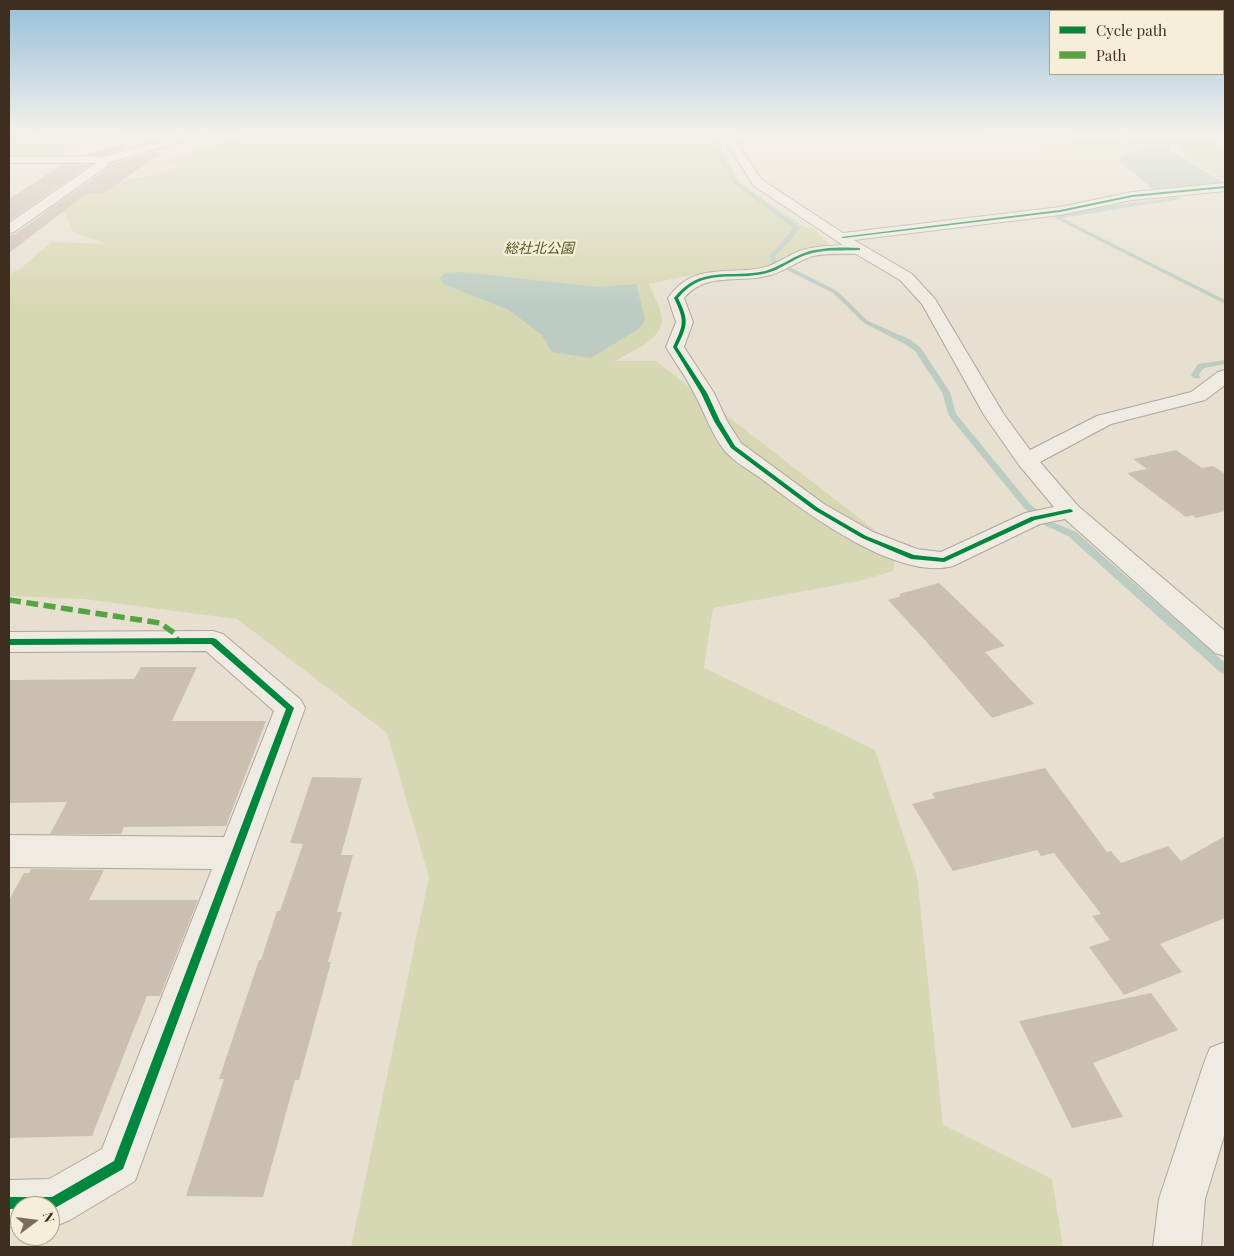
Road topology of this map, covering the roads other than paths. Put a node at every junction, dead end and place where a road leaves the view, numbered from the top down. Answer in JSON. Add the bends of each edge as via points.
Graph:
{"nodes":[{"id":1,"x":63,"y":192,"type":"edge"},
{"id":2,"x":771,"y":192,"type":"edge"},
{"id":3,"x":1179,"y":192,"type":"edge"},
{"id":4,"x":9,"y":229,"type":"edge"},
{"id":5,"x":851,"y":243,"type":"junction"},
{"id":6,"x":1225,"y":376,"type":"edge"},
{"id":7,"x":1027,"y":460,"type":"junction"},
{"id":8,"x":1070,"y":511,"type":"junction"},
{"id":9,"x":9,"y":642,"type":"edge"},
{"id":10,"x":1225,"y":646,"type":"edge"},
{"id":11,"x":9,"y":851,"type":"edge"},
{"id":12,"x":236,"y":853,"type":"junction"},
{"id":13,"x":1225,"y":1063,"type":"edge"},
{"id":14,"x":9,"y":1203,"type":"edge"},
{"id":15,"x":1177,"y":1247,"type":"edge"}],
"edges":[{"from":1,"to":4,"type":"street"},
{"from":2,"to":5,"type":"street"},
{"from":3,"to":5,"type":"street","via":[[1132,196],[1060,211]]},
{"from":5,"to":7,"type":"street","via":[[906,277],[929,302],[994,415]]},
{"from":5,"to":8,"type":"street","via":[[810,253],[766,272],[708,277],[681,289],[676,298],[684,311],[685,326],[675,347],[733,447],[816,509],[864,537],[913,557],[944,560],[1040,516]]},
{"from":6,"to":7,"type":"street","via":[[1198,396],[1104,420]]},
{"from":7,"to":8,"type":"street"},
{"from":8,"to":10,"type":"street"},
{"from":9,"to":12,"type":"street","via":[[213,641],[290,708]]},
{"from":11,"to":12,"type":"street"},
{"from":12,"to":14,"type":"street","via":[[119,1165],[53,1203]]},
{"from":13,"to":15,"type":"street","via":[[1182,1199]]}]}
